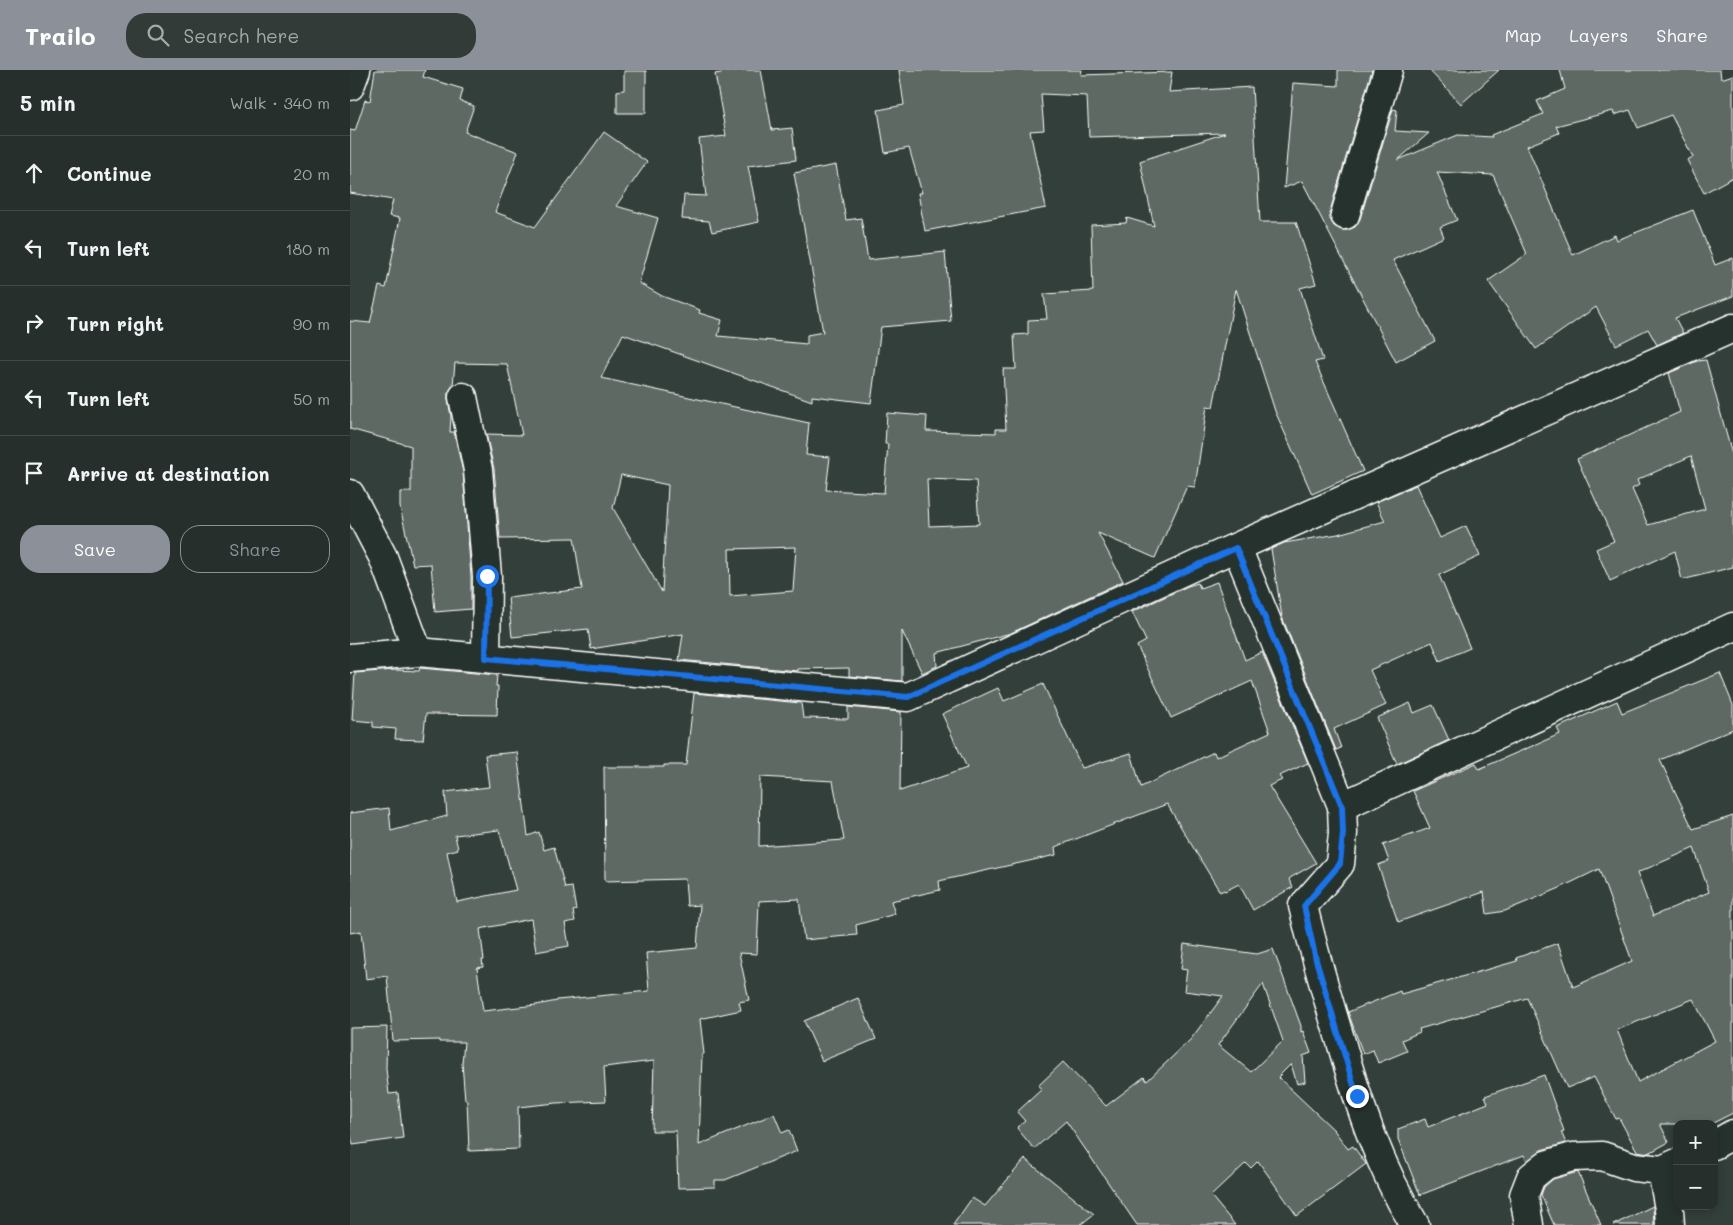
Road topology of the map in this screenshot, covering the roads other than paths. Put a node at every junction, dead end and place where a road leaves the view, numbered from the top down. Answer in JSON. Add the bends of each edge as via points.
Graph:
{"nodes":[{"id":1,"x":356,"y":70,"type":"edge"},
{"id":2,"x":1388,"y":70,"type":"edge"},
{"id":3,"x":350,"y":86,"type":"edge"},
{"id":4,"x":1345,"y":215,"type":"dead end"},
{"id":5,"x":1733,"y":328,"type":"edge"},
{"id":6,"x":463,"y":396,"type":"dead end"},
{"id":7,"x":350,"y":494,"type":"edge"},
{"id":8,"x":1236,"y":548,"type":"junction"},
{"id":9,"x":1733,"y":627,"type":"edge"},
{"id":10,"x":418,"y":652,"type":"junction"},
{"id":11,"x":350,"y":658,"type":"edge"},
{"id":12,"x":486,"y":658,"type":"junction"},
{"id":13,"x":1342,"y":806,"type":"junction"},
{"id":14,"x":1733,"y":1134,"type":"edge"},
{"id":15,"x":1718,"y":1142,"type":"edge"},
{"id":16,"x":1669,"y":1166,"type":"edge"},
{"id":17,"x":1415,"y":1225,"type":"edge"},
{"id":18,"x":1529,"y":1225,"type":"edge"},
{"id":19,"x":1670,"y":1225,"type":"edge"}],
"edges":[{"from":1,"to":3,"type":"street"},
{"from":2,"to":4,"type":"street"},
{"from":5,"to":8,"type":"street"},
{"from":6,"to":12,"type":"street","via":[[478,470],[487,576]]},
{"from":7,"to":10,"type":"street","via":[[383,557]]},
{"from":8,"to":12,"type":"street","via":[[908,697]]},
{"from":8,"to":13,"type":"street"},
{"from":9,"to":13,"type":"street"},
{"from":10,"to":11,"type":"street"},
{"from":10,"to":12,"type":"street"},
{"from":13,"to":17,"type":"street","via":[[1340,864],[1304,906],[1316,960],[1357,1096],[1379,1155]]},
{"from":14,"to":15,"type":"street"},
{"from":16,"to":18,"type":"street","via":[[1634,1167],[1602,1156],[1573,1157],[1546,1165],[1531,1177],[1524,1195]]},
{"from":16,"to":19,"type":"street"}]}
